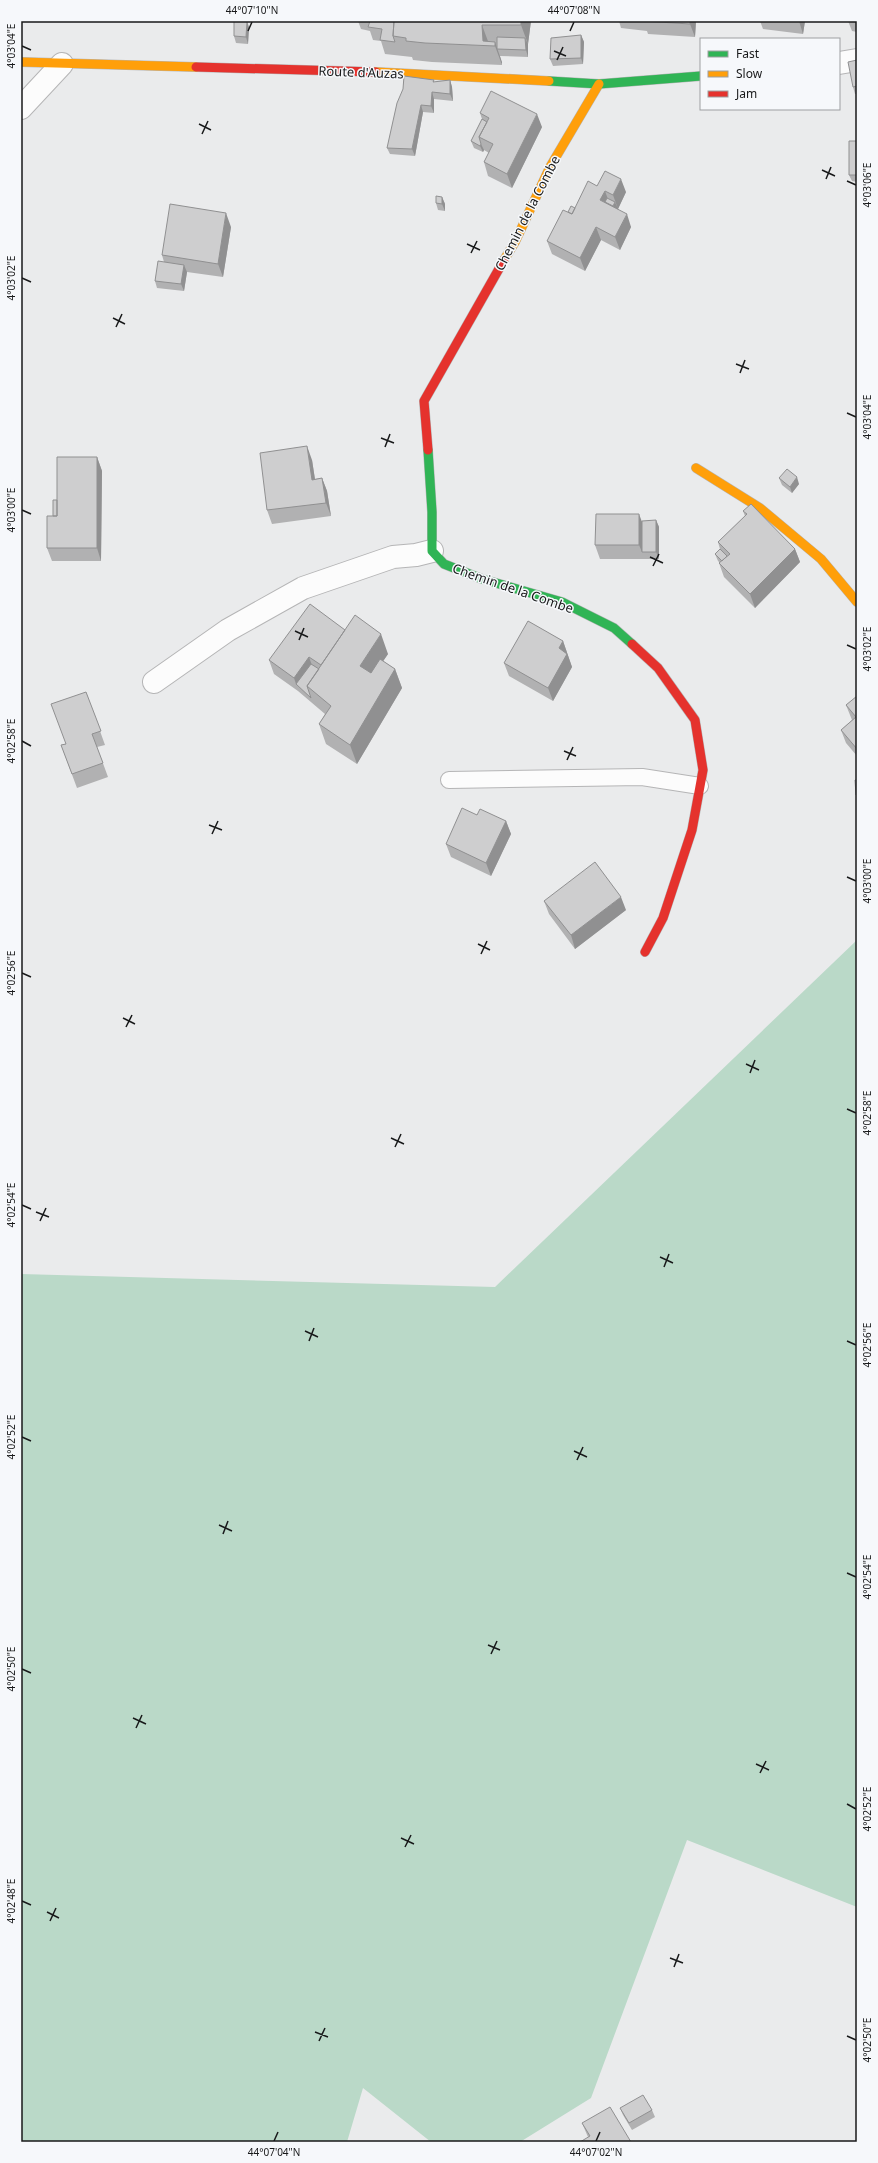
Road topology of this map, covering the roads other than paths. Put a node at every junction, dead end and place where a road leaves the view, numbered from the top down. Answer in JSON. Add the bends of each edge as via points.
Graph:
{"nodes":[{"id":1,"x":857,"y":60,"type":"edge"},
{"id":2,"x":21,"y":62,"type":"edge"},
{"id":3,"x":840,"y":63,"type":"edge"},
{"id":4,"x":62,"y":64,"type":"junction"},
{"id":5,"x":700,"y":76,"type":"edge"},
{"id":6,"x":599,"y":84,"type":"junction"},
{"id":7,"x":21,"y":108,"type":"edge"},
{"id":8,"x":696,"y":468,"type":"dead end"},
{"id":9,"x":432,"y":551,"type":"junction"},
{"id":10,"x":857,"y":602,"type":"edge"},
{"id":11,"x":154,"y":682,"type":"dead end"},
{"id":12,"x":449,"y":780,"type":"dead end"},
{"id":13,"x":700,"y":786,"type":"junction"},
{"id":14,"x":646,"y":952,"type":"dead end"}],
"edges":[{"from":1,"to":3,"type":"street"},
{"from":2,"to":4,"type":"street","name":"Route d'Auzas"},
{"from":4,"to":6,"type":"street","name":"Route d'Auzas","via":[[347,71]]},
{"from":4,"to":7,"type":"street"},
{"from":5,"to":6,"type":"street","name":"Route d'Auzas"},
{"from":6,"to":9,"type":"street","name":"Chemin de la Combe","via":[[550,167],[515,242],[424,401],[432,512]]},
{"from":8,"to":10,"type":"street","via":[[760,508],[821,559]]},
{"from":9,"to":11,"type":"street","via":[[393,557],[303,588],[228,630]]},
{"from":9,"to":13,"type":"street","name":"Chemin de la Combe","via":[[444,564],[482,579],[562,602],[614,628],[658,668],[695,720],[703,770]]},
{"from":12,"to":13,"type":"lane","via":[[642,777]]},
{"from":13,"to":14,"type":"street","name":"Chemin de la Combe","via":[[692,830],[663,918]]}]}
